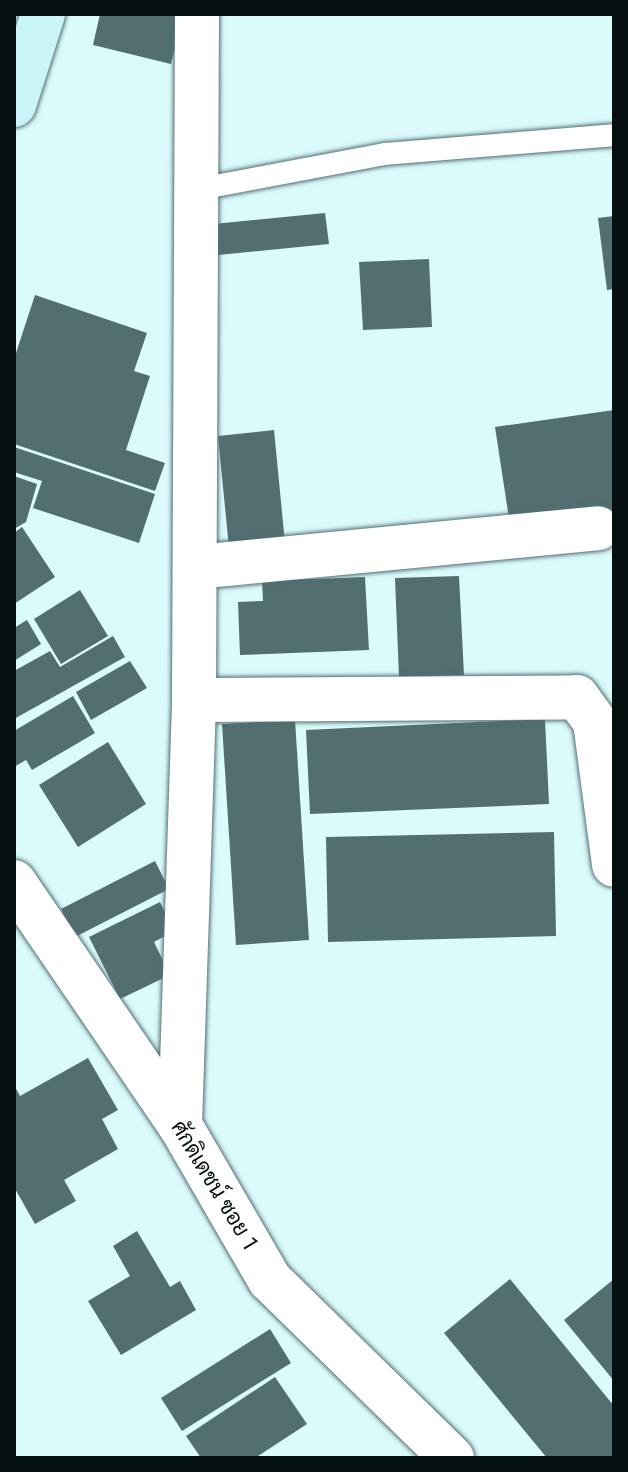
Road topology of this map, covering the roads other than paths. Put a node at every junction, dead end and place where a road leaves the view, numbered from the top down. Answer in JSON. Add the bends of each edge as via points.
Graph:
{"nodes":[{"id":1,"x":43,"y":14,"type":"edge"},
{"id":2,"x":197,"y":14,"type":"edge"},
{"id":3,"x":15,"y":99,"type":"edge"},
{"id":4,"x":614,"y":135,"type":"edge"},
{"id":5,"x":194,"y":190,"type":"junction"},
{"id":6,"x":598,"y":528,"type":"dead end"},
{"id":7,"x":196,"y":567,"type":"junction"},
{"id":8,"x":194,"y":700,"type":"junction"},
{"id":9,"x":614,"y":865,"type":"edge"},
{"id":10,"x":14,"y":882,"type":"edge"},
{"id":11,"x":180,"y":1125,"type":"junction"},
{"id":12,"x":452,"y":1458,"type":"edge"}],
"edges":[{"from":1,"to":3,"type":"main road"},
{"from":2,"to":5,"type":"street"},
{"from":4,"to":5,"type":"lane","via":[[385,154]]},
{"from":5,"to":7,"type":"street"},
{"from":6,"to":7,"type":"street"},
{"from":7,"to":8,"type":"street"},
{"from":8,"to":9,"type":"street","via":[[577,697],[595,722]]},
{"from":8,"to":11,"type":"street"},
{"from":10,"to":11,"type":"street","name":"ศักดิเดชน์ ซอย 1"},
{"from":11,"to":12,"type":"street","name":"ศักดิเดชน์ ซอย 1","via":[[270,1280]]}]}
